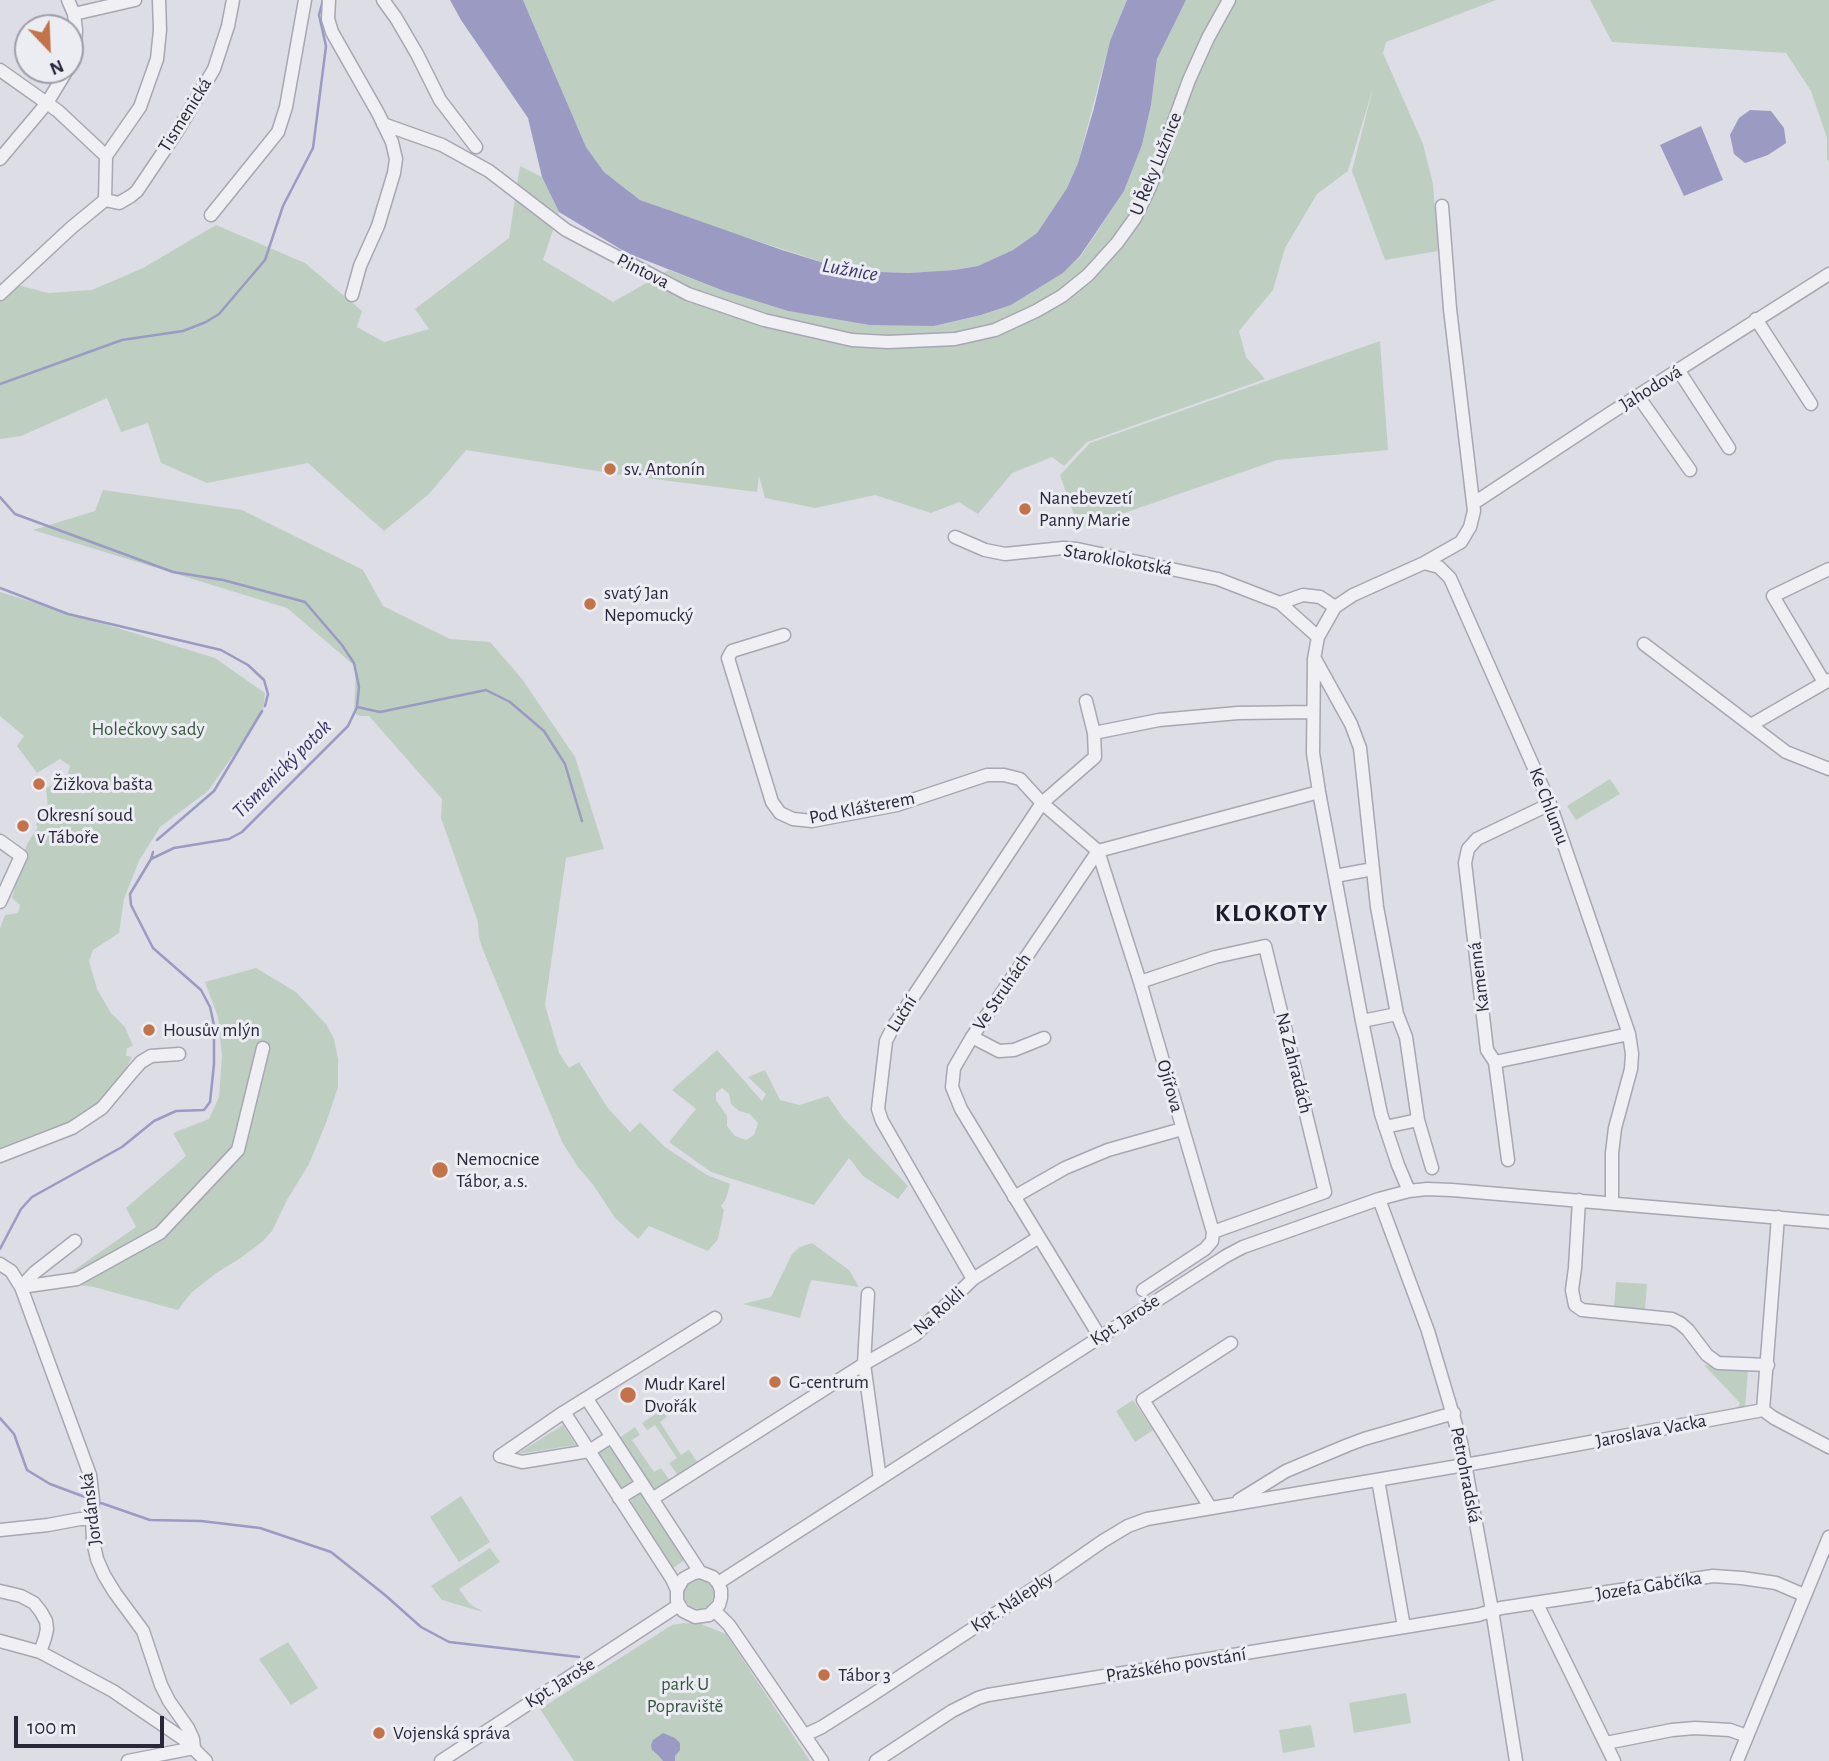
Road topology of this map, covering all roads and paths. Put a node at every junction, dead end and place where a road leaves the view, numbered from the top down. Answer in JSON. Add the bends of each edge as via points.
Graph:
{"nodes":[{"id":1,"x":68,"y":0,"type":"edge"},
{"id":2,"x":135,"y":0,"type":"edge"},
{"id":3,"x":159,"y":0,"type":"edge"},
{"id":4,"x":233,"y":0,"type":"edge"},
{"id":5,"x":305,"y":0,"type":"edge"},
{"id":6,"x":329,"y":0,"type":"edge"},
{"id":7,"x":383,"y":0,"type":"edge"},
{"id":8,"x":1228,"y":0,"type":"edge"},
{"id":9,"x":74,"y":14,"type":"joint"},
{"id":10,"x":0,"y":70,"type":"edge"},
{"id":11,"x":59,"y":84,"type":"edge"},
{"id":12,"x":47,"y":103,"type":"junction"},
{"id":13,"x":383,"y":124,"type":"junction"},
{"id":14,"x":476,"y":147,"type":"dead end"},
{"id":15,"x":107,"y":156,"type":"junction"},
{"id":16,"x":0,"y":159,"type":"edge"},
{"id":17,"x":105,"y":200,"type":"junction"},
{"id":18,"x":1442,"y":206,"type":"dead end"},
{"id":19,"x":211,"y":215,"type":"dead end"},
{"id":20,"x":1829,"y":274,"type":"edge"},
{"id":21,"x":0,"y":294,"type":"edge"},
{"id":22,"x":352,"y":295,"type":"dead end"},
{"id":23,"x":1756,"y":319,"type":"junction"},
{"id":24,"x":931,"y":340,"type":"joint"},
{"id":25,"x":1679,"y":371,"type":"junction"},
{"id":26,"x":1638,"y":396,"type":"junction"},
{"id":27,"x":1811,"y":404,"type":"dead end"},
{"id":28,"x":1729,"y":449,"type":"dead end"},
{"id":29,"x":1690,"y":470,"type":"dead end"},
{"id":30,"x":1474,"y":503,"type":"junction"},
{"id":31,"x":955,"y":537,"type":"dead end"},
{"id":32,"x":1424,"y":563,"type":"junction"},
{"id":33,"x":1829,"y":569,"type":"edge"},
{"id":34,"x":1280,"y":603,"type":"junction"},
{"id":35,"x":1335,"y":607,"type":"junction"},
{"id":36,"x":784,"y":635,"type":"dead end"},
{"id":37,"x":1318,"y":637,"type":"junction"},
{"id":38,"x":1644,"y":645,"type":"dead end"},
{"id":39,"x":1314,"y":659,"type":"junction"},
{"id":40,"x":1827,"y":681,"type":"edge"},
{"id":41,"x":1086,"y":701,"type":"dead end"},
{"id":42,"x":1313,"y":712,"type":"junction"},
{"id":43,"x":1751,"y":725,"type":"junction"},
{"id":44,"x":1094,"y":733,"type":"junction"},
{"id":45,"x":1829,"y":769,"type":"edge"},
{"id":46,"x":1319,"y":792,"type":"junction"},
{"id":47,"x":1042,"y":803,"type":"junction"},
{"id":48,"x":1550,"y":804,"type":"junction"},
{"id":49,"x":0,"y":841,"type":"edge"},
{"id":50,"x":1098,"y":851,"type":"junction"},
{"id":51,"x":1373,"y":869,"type":"junction"},
{"id":52,"x":1335,"y":876,"type":"junction"},
{"id":53,"x":0,"y":902,"type":"edge"},
{"id":54,"x":1140,"y":982,"type":"junction"},
{"id":55,"x":1397,"y":1014,"type":"junction"},
{"id":56,"x":1362,"y":1021,"type":"junction"},
{"id":57,"x":1629,"y":1034,"type":"junction"},
{"id":58,"x":972,"y":1037,"type":"junction"},
{"id":59,"x":1044,"y":1038,"type":"dead end"},
{"id":60,"x":263,"y":1048,"type":"dead end"},
{"id":61,"x":179,"y":1054,"type":"dead end"},
{"id":62,"x":1495,"y":1062,"type":"junction"},
{"id":63,"x":1418,"y":1120,"type":"junction"},
{"id":64,"x":1385,"y":1127,"type":"junction"},
{"id":65,"x":1182,"y":1129,"type":"junction"},
{"id":66,"x":0,"y":1156,"type":"edge"},
{"id":67,"x":1508,"y":1160,"type":"dead end"},
{"id":68,"x":1432,"y":1168,"type":"dead end"},
{"id":69,"x":1409,"y":1191,"type":"junction"},
{"id":70,"x":1014,"y":1197,"type":"junction"},
{"id":71,"x":1379,"y":1199,"type":"junction"},
{"id":72,"x":1579,"y":1200,"type":"junction"},
{"id":73,"x":1612,"y":1202,"type":"junction"},
{"id":74,"x":1778,"y":1217,"type":"junction"},
{"id":75,"x":1829,"y":1222,"type":"edge"},
{"id":76,"x":1213,"y":1232,"type":"junction"},
{"id":77,"x":1039,"y":1237,"type":"junction"},
{"id":78,"x":75,"y":1241,"type":"dead end"},
{"id":79,"x":1,"y":1264,"type":"edge"},
{"id":80,"x":973,"y":1279,"type":"junction"},
{"id":81,"x":21,"y":1287,"type":"junction"},
{"id":82,"x":1143,"y":1290,"type":"dead end"},
{"id":83,"x":868,"y":1294,"type":"dead end"},
{"id":84,"x":715,"y":1318,"type":"dead end"},
{"id":85,"x":1100,"y":1337,"type":"junction"},
{"id":86,"x":1231,"y":1343,"type":"dead end"},
{"id":87,"x":864,"y":1364,"type":"junction"},
{"id":88,"x":1768,"y":1365,"type":"junction"},
{"id":89,"x":587,"y":1399,"type":"junction"},
{"id":90,"x":1763,"y":1410,"type":"junction"},
{"id":91,"x":564,"y":1412,"type":"junction"},
{"id":92,"x":1454,"y":1413,"type":"junction"},
{"id":93,"x":611,"y":1437,"type":"junction"},
{"id":94,"x":1829,"y":1447,"type":"edge"},
{"id":95,"x":589,"y":1451,"type":"junction"},
{"id":96,"x":1465,"y":1465,"type":"junction"},
{"id":97,"x":880,"y":1479,"type":"junction"},
{"id":98,"x":1378,"y":1479,"type":"junction"},
{"id":99,"x":642,"y":1484,"type":"junction"},
{"id":100,"x":619,"y":1498,"type":"junction"},
{"id":101,"x":652,"y":1499,"type":"junction"},
{"id":102,"x":1233,"y":1504,"type":"junction"},
{"id":103,"x":1210,"y":1507,"type":"junction"},
{"id":104,"x":92,"y":1519,"type":"junction"},
{"id":105,"x":0,"y":1530,"type":"edge"},
{"id":106,"x":1829,"y":1537,"type":"edge"},
{"id":107,"x":700,"y":1572,"type":"junction"},
{"id":108,"x":718,"y":1583,"type":"junction"},
{"id":109,"x":677,"y":1590,"type":"junction"},
{"id":110,"x":0,"y":1591,"type":"edge"},
{"id":111,"x":1804,"y":1595,"type":"junction"},
{"id":112,"x":1536,"y":1604,"type":"junction"},
{"id":113,"x":679,"y":1605,"type":"junction"},
{"id":114,"x":1492,"y":1610,"type":"junction"},
{"id":115,"x":715,"y":1611,"type":"junction"},
{"id":116,"x":1404,"y":1627,"type":"junction"},
{"id":117,"x":0,"y":1641,"type":"edge"},
{"id":118,"x":40,"y":1652,"type":"junction"},
{"id":119,"x":804,"y":1735,"type":"junction"},
{"id":120,"x":1747,"y":1736,"type":"junction"},
{"id":121,"x":1606,"y":1743,"type":"junction"},
{"id":122,"x":194,"y":1748,"type":"junction"},
{"id":123,"x":128,"y":1761,"type":"edge"},
{"id":124,"x":206,"y":1761,"type":"edge"},
{"id":125,"x":441,"y":1761,"type":"edge"},
{"id":126,"x":822,"y":1761,"type":"edge"},
{"id":127,"x":876,"y":1761,"type":"edge"},
{"id":128,"x":1516,"y":1761,"type":"edge"},
{"id":129,"x":1614,"y":1761,"type":"edge"},
{"id":130,"x":1737,"y":1761,"type":"edge"}],
"edges":[{"from":1,"to":9,"type":"street"},
{"from":2,"to":9,"type":"street"},
{"from":3,"to":15,"type":"street","via":[[157,59],[150,83],[140,107]]},
{"from":4,"to":17,"type":"street","name":"Tismenická","via":[[214,69],[178,130],[136,191],[121,202]]},
{"from":5,"to":19,"type":"street","via":[[278,132]]},
{"from":6,"to":13,"type":"street","via":[[332,32]]},
{"from":7,"to":14,"type":"street","via":[[418,54],[440,100]]},
{"from":8,"to":24,"type":"street","name":"U Řeky Lužnice","via":[[1189,80],[1150,187],[1117,243],[1088,275],[1036,310],[995,330]]},
{"from":10,"to":12,"type":"street"},
{"from":11,"to":12,"type":"street"},
{"from":12,"to":15,"type":"street"},
{"from":12,"to":16,"type":"street"},
{"from":13,"to":22,"type":"street","via":[[396,159],[394,173]]},
{"from":13,"to":24,"type":"street","name":"Pintova","via":[[442,145],[489,171],[566,230],[688,293],[764,320],[852,340]]},
{"from":15,"to":17,"type":"street"},
{"from":17,"to":21,"type":"street"},
{"from":18,"to":30,"type":"street"},
{"from":20,"to":23,"type":"street","name":"Jahodová"},
{"from":23,"to":25,"type":"street","name":"Jahodová"},
{"from":23,"to":27,"type":"street"},
{"from":25,"to":26,"type":"street","name":"Jahodová"},
{"from":25,"to":28,"type":"street"},
{"from":26,"to":29,"type":"street"},
{"from":26,"to":30,"type":"street","name":"Jahodová"},
{"from":30,"to":32,"type":"street","via":[[1470,527],[1461,542]]},
{"from":31,"to":34,"type":"street","name":"Staroklokotská","via":[[1005,554],[1077,549],[1218,579]]},
{"from":32,"to":35,"type":"street"},
{"from":32,"to":48,"type":"street","name":"Ke Chlumu","via":[[1439,567],[1450,578]]},
{"from":33,"to":40,"type":"street","via":[[1773,596]]},
{"from":34,"to":35,"type":"street","via":[[1303,595],[1320,597]]},
{"from":34,"to":37,"type":"street","name":"Staroklokotská"},
{"from":35,"to":37,"type":"street"},
{"from":36,"to":47,"type":"street","name":"Pod Klášterem","via":[[732,651],[728,659],[772,802],[780,813],[812,821],[897,805],[987,775],[1020,779]]},
{"from":37,"to":39,"type":"street"},
{"from":38,"to":43,"type":"street"},
{"from":39,"to":42,"type":"street"},
{"from":39,"to":51,"type":"street","via":[[1352,724],[1360,748]]},
{"from":40,"to":43,"type":"street"},
{"from":41,"to":44,"type":"street"},
{"from":42,"to":44,"type":"street","via":[[1158,720]]},
{"from":42,"to":46,"type":"street","via":[[1312,752]]},
{"from":43,"to":45,"type":"street","via":[[1786,752]]},
{"from":44,"to":47,"type":"street","name":"Luční","via":[[1095,757]]},
{"from":46,"to":50,"type":"street"},
{"from":46,"to":52,"type":"street"},
{"from":47,"to":50,"type":"street","name":"Pod Klášterem"},
{"from":47,"to":80,"type":"street","name":"Luční","via":[[886,1041],[878,1109],[882,1121]]},
{"from":48,"to":57,"type":"street","name":"Ke Chlumu"},
{"from":48,"to":62,"type":"street","name":"Kamenná","via":[[1477,839],[1468,849],[1465,863],[1488,1051]]},
{"from":49,"to":53,"type":"street","via":[[21,856]]},
{"from":50,"to":54,"type":"street","name":"Ojířova"},
{"from":50,"to":58,"type":"street","name":"Ve Struhách"},
{"from":51,"to":52,"type":"street"},
{"from":51,"to":55,"type":"street"},
{"from":52,"to":56,"type":"street"},
{"from":54,"to":65,"type":"street","name":"Ojířova"},
{"from":54,"to":76,"type":"street","name":"Na Zahradách","via":[[1265,946],[1325,1192]]},
{"from":55,"to":56,"type":"street"},
{"from":55,"to":63,"type":"street","via":[[1406,1037]]},
{"from":56,"to":64,"type":"street"},
{"from":57,"to":62,"type":"street"},
{"from":57,"to":73,"type":"street","name":"Ke Chlumu","via":[[1631,1069],[1615,1128]]},
{"from":58,"to":59,"type":"street","via":[[999,1051]]},
{"from":58,"to":70,"type":"street","name":"Ve Struhách","via":[[954,1068],[952,1087]]},
{"from":60,"to":81,"type":"street","via":[[238,1150],[160,1233],[77,1279]]},
{"from":61,"to":66,"type":"street","via":[[151,1056],[132,1071],[102,1108],[82,1122]]},
{"from":62,"to":67,"type":"street","name":"Kamenná"},
{"from":63,"to":64,"type":"street"},
{"from":63,"to":68,"type":"street"},
{"from":64,"to":69,"type":"street"},
{"from":65,"to":70,"type":"street","via":[[1108,1150]]},
{"from":65,"to":76,"type":"street","name":"Ojířova"},
{"from":69,"to":71,"type":"street","name":"Kpt. Jaroše"},
{"from":69,"to":72,"type":"street","name":"Kpt. Jaroše"},
{"from":70,"to":77,"type":"street","name":"Ve Struhách"},
{"from":71,"to":85,"type":"street","name":"Kpt. Jaroše","via":[[1243,1247]]},
{"from":71,"to":92,"type":"street","name":"Petrohradská"},
{"from":72,"to":73,"type":"street","name":"Kpt. Jaroše"},
{"from":72,"to":88,"type":"street","via":[[1572,1290],[1575,1305],[1582,1310],[1672,1319],[1718,1363]]},
{"from":73,"to":74,"type":"street","name":"Kpt. Jaroše"},
{"from":74,"to":75,"type":"street","name":"Kpt. Jaroše"},
{"from":74,"to":88,"type":"street"},
{"from":76,"to":82,"type":"street","via":[[1205,1249]]},
{"from":77,"to":80,"type":"street","name":"Na Rokli"},
{"from":77,"to":85,"type":"street","name":"Ve Struhách"},
{"from":78,"to":81,"type":"street"},
{"from":79,"to":81,"type":"street","name":"Jordánská"},
{"from":80,"to":87,"type":"street","name":"Na Rokli","via":[[915,1335]]},
{"from":81,"to":104,"type":"street","name":"Jordánská","via":[[90,1475]]},
{"from":83,"to":87,"type":"street"},
{"from":84,"to":89,"type":"street"},
{"from":85,"to":97,"type":"street","name":"Kpt. Jaroše"},
{"from":86,"to":103,"type":"street","via":[[1143,1400]]},
{"from":87,"to":97,"type":"street"},
{"from":87,"to":101,"type":"street","name":"Na Rokli"},
{"from":88,"to":90,"type":"street"},
{"from":89,"to":91,"type":"street"},
{"from":89,"to":93,"type":"street"},
{"from":90,"to":94,"type":"street"},
{"from":90,"to":96,"type":"street","name":"Jaroslava Vacka"},
{"from":91,"to":95,"type":"street"},
{"from":91,"to":95,"type":"street","via":[[500,1456],[522,1462]]},
{"from":92,"to":96,"type":"street","name":"Petrohradská"},
{"from":92,"to":102,"type":"street","name":"Kpt. Nálepky","via":[[1364,1439],[1286,1471]]},
{"from":93,"to":95,"type":"street"},
{"from":93,"to":99,"type":"street"},
{"from":95,"to":100,"type":"street"},
{"from":96,"to":98,"type":"street","name":"Kpt. Nálepky"},
{"from":96,"to":114,"type":"street","name":"Petrohradská"},
{"from":97,"to":108,"type":"street","name":"Kpt. Jaroše"},
{"from":98,"to":102,"type":"street","name":"Kpt. Nálepky"},
{"from":98,"to":116,"type":"street"},
{"from":99,"to":100,"type":"street"},
{"from":99,"to":101,"type":"street"},
{"from":100,"to":109,"type":"street"},
{"from":101,"to":107,"type":"street"},
{"from":102,"to":103,"type":"street","name":"Kpt. Nálepky"},
{"from":103,"to":119,"type":"street","name":"Kpt. Nálepky","via":[[1147,1519],[1118,1531],[842,1715]]},
{"from":104,"to":105,"type":"street"},
{"from":104,"to":122,"type":"street","name":"Jordánská","via":[[93,1541],[104,1575],[143,1630],[161,1685],[188,1728]]},
{"from":106,"to":111,"type":"street"},
{"from":107,"to":108,"type":"street"},
{"from":107,"to":109,"type":"street","via":[[682,1579]]},
{"from":108,"to":115,"type":"street","via":[[721,1598]]},
{"from":109,"to":113,"type":"street"},
{"from":110,"to":118,"type":"street","via":[[21,1596],[41,1612],[47,1629]]},
{"from":111,"to":112,"type":"street","name":"Jozefa Gabčíka","via":[[1776,1583],[1713,1576]]},
{"from":111,"to":120,"type":"street"},
{"from":112,"to":114,"type":"street","name":"Jozefa Gabčíka"},
{"from":112,"to":121,"type":"street"},
{"from":113,"to":115,"type":"street","via":[[695,1617]]},
{"from":113,"to":125,"type":"street","name":"Kpt. Jaroše"},
{"from":114,"to":116,"type":"street","name":"Pražského povstání"},
{"from":114,"to":128,"type":"street","name":"Petrohradská"},
{"from":115,"to":119,"type":"street"},
{"from":116,"to":127,"type":"street","name":"Pražského povstání","via":[[988,1695],[952,1711]]},
{"from":117,"to":118,"type":"street"},
{"from":118,"to":122,"type":"street","via":[[113,1691]]},
{"from":119,"to":126,"type":"street"},
{"from":120,"to":121,"type":"street","via":[[1695,1728]]},
{"from":120,"to":130,"type":"street"},
{"from":121,"to":129,"type":"street"},
{"from":122,"to":123,"type":"street"},
{"from":122,"to":124,"type":"street"}]}
